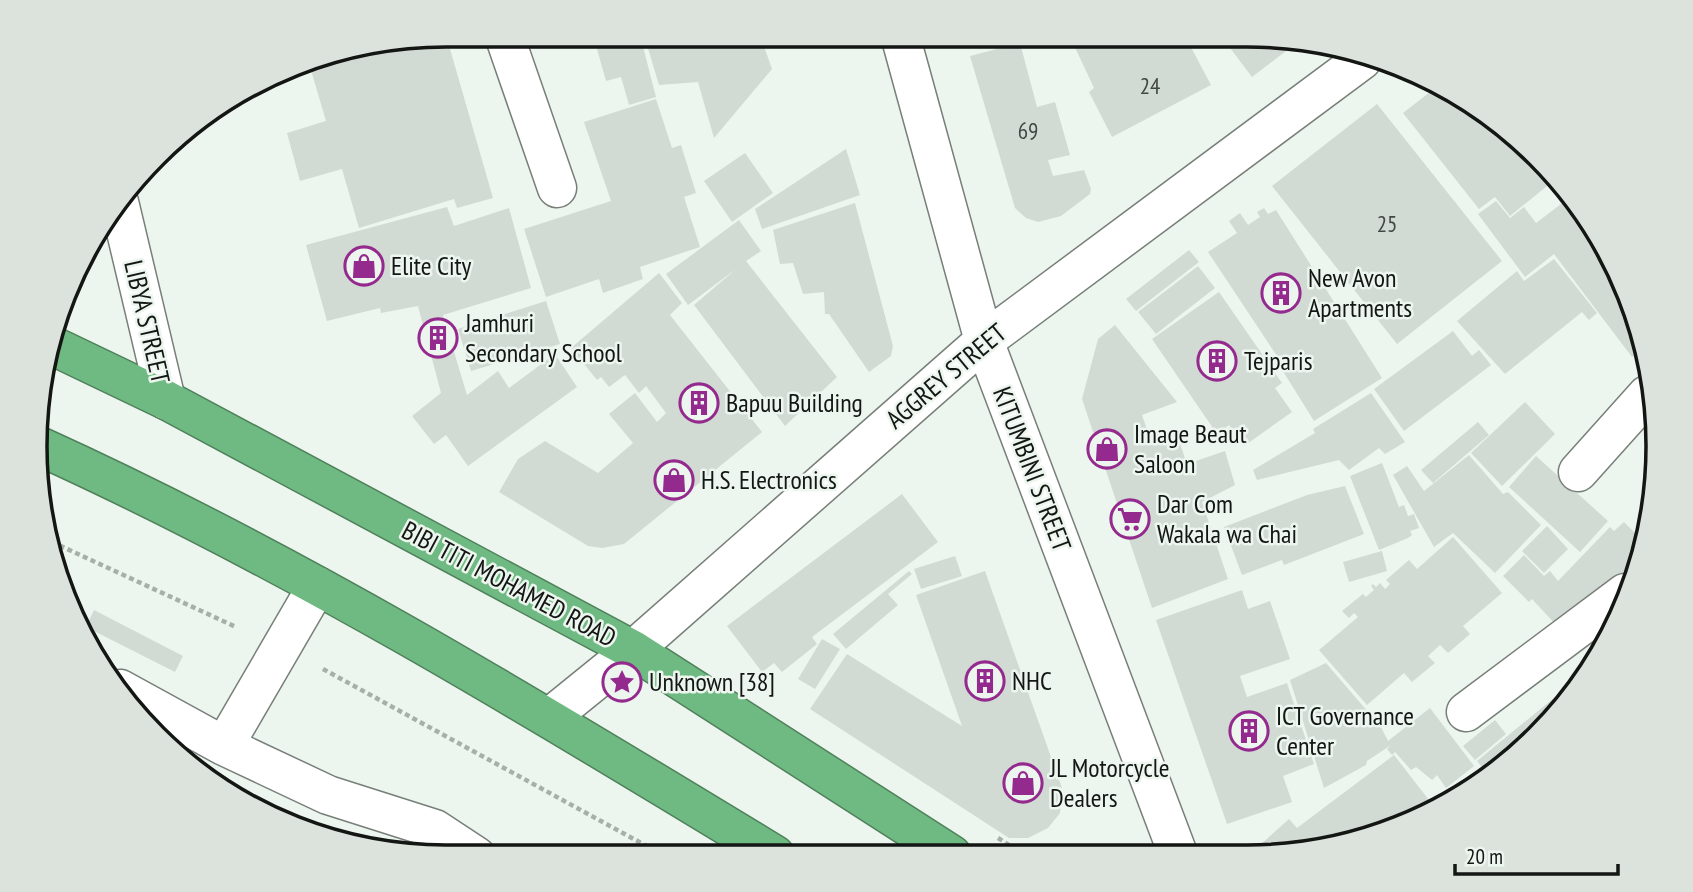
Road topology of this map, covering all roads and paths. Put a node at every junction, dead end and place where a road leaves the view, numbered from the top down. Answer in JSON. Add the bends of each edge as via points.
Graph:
{"nodes":[{"id":1,"x":508,"y":47,"type":"edge"},
{"id":2,"x":903,"y":47,"type":"edge"},
{"id":3,"x":1358,"y":63,"type":"edge"},
{"id":4,"x":557,"y":188,"type":"dead end"},
{"id":5,"x":122,"y":214,"type":"edge"},
{"id":6,"x":984,"y":341,"type":"junction"},
{"id":7,"x":59,"y":349,"type":"edge"},
{"id":8,"x":166,"y":400,"type":"junction"},
{"id":9,"x":1643,"y":400,"type":"edge"},
{"id":10,"x":47,"y":450,"type":"edge"},
{"id":11,"x":1578,"y":472,"type":"dead end"},
{"id":12,"x":60,"y":546,"type":"edge"},
{"id":13,"x":317,"y":586,"type":"junction"},
{"id":14,"x":1614,"y":601,"type":"edge"},
{"id":15,"x":279,"y":648,"type":"junction"},
{"id":16,"x":633,"y":650,"type":"junction"},
{"id":17,"x":138,"y":699,"type":"edge"},
{"id":18,"x":1466,"y":712,"type":"dead end"},
{"id":19,"x":549,"y":718,"type":"junction"},
{"id":20,"x":224,"y":746,"type":"junction"},
{"id":21,"x":459,"y":845,"type":"edge"},
{"id":22,"x":644,"y":845,"type":"edge"},
{"id":23,"x":759,"y":845,"type":"edge"},
{"id":24,"x":935,"y":845,"type":"edge"},
{"id":25,"x":1175,"y":845,"type":"edge"}],
"edges":[{"from":1,"to":4,"type":"street"},
{"from":2,"to":6,"type":"street","name":"KITUMBINI STREET"},
{"from":3,"to":6,"type":"street","name":"AGGREY STREET"},
{"from":5,"to":8,"type":"street","name":"LIBYA STREET"},
{"from":6,"to":16,"type":"street","name":"AGGREY STREET"},
{"from":6,"to":25,"type":"street","name":"KITUMBINI STREET"},
{"from":7,"to":8,"type":"highway","name":"BIBI TITI MOHAMED ROAD"},
{"from":8,"to":16,"type":"highway","name":"BIBI TITI MOHAMED ROAD"},
{"from":9,"to":11,"type":"street"},
{"from":10,"to":13,"type":"highway","via":[[150,497]]},
{"from":12,"to":15,"type":"path"},
{"from":13,"to":15,"type":"street"},
{"from":13,"to":19,"type":"highway"},
{"from":14,"to":18,"type":"street"},
{"from":15,"to":20,"type":"street"},
{"from":15,"to":22,"type":"path"},
{"from":16,"to":19,"type":"street","name":"AGGREY STREET"},
{"from":16,"to":24,"type":"highway","name":"BIBI TITI MOHAMED ROAD"},
{"from":17,"to":20,"type":"street"},
{"from":19,"to":23,"type":"highway"},
{"from":20,"to":21,"type":"street","via":[[328,795],[435,829]]}]}
